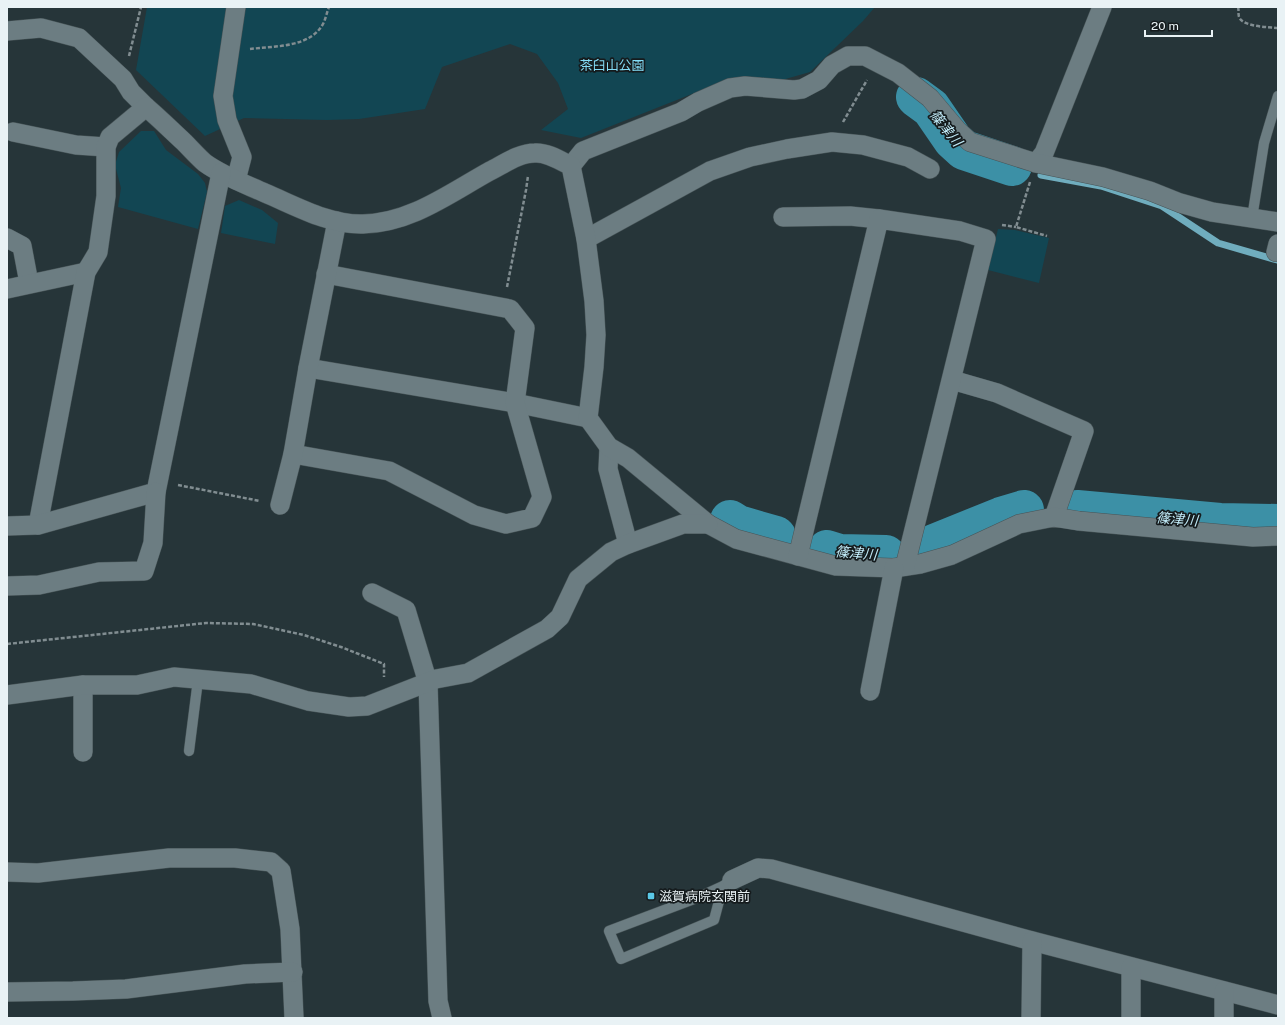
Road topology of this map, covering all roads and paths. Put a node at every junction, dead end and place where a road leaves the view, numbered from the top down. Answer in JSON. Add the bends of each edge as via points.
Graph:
{"nodes":[{"id":1,"x":141,"y":7,"type":"edge"},
{"id":2,"x":236,"y":7,"type":"edge"},
{"id":3,"x":329,"y":7,"type":"edge"},
{"id":4,"x":1102,"y":7,"type":"edge"},
{"id":5,"x":1238,"y":7,"type":"edge"},
{"id":6,"x":1278,"y":28,"type":"edge"},
{"id":7,"x":7,"y":31,"type":"edge"},
{"id":8,"x":250,"y":49,"type":"dead end"},
{"id":9,"x":878,"y":62,"type":"junction"},
{"id":10,"x":123,"y":79,"type":"junction"},
{"id":11,"x":1278,"y":96,"type":"edge"},
{"id":12,"x":146,"y":107,"type":"junction"},
{"id":13,"x":13,"y":132,"type":"dead end"},
{"id":14,"x":832,"y":142,"type":"junction"},
{"id":15,"x":106,"y":147,"type":"junction"},
{"id":16,"x":1036,"y":163,"type":"junction"},
{"id":17,"x":571,"y":166,"type":"junction"},
{"id":18,"x":528,"y":169,"type":"dead end"},
{"id":19,"x":930,"y":169,"type":"dead end"},
{"id":20,"x":228,"y":176,"type":"junction"},
{"id":21,"x":783,"y":217,"type":"dead end"},
{"id":22,"x":879,"y":218,"type":"junction"},
{"id":23,"x":1252,"y":218,"type":"junction"},
{"id":24,"x":337,"y":221,"type":"junction"},
{"id":25,"x":1278,"y":222,"type":"edge"},
{"id":26,"x":1047,"y":236,"type":"dead end"},
{"id":27,"x":7,"y":238,"type":"edge"},
{"id":28,"x":586,"y":239,"type":"junction"},
{"id":29,"x":86,"y":272,"type":"junction"},
{"id":30,"x":326,"y":274,"type":"junction"},
{"id":31,"x":29,"y":283,"type":"junction"},
{"id":32,"x":7,"y":289,"type":"edge"},
{"id":33,"x":502,"y":308,"type":"junction"},
{"id":34,"x":308,"y":368,"type":"junction"},
{"id":35,"x":952,"y":380,"type":"junction"},
{"id":36,"x":515,"y":403,"type":"junction"},
{"id":37,"x":588,"y":418,"type":"junction"},
{"id":38,"x":610,"y":448,"type":"junction"},
{"id":39,"x":293,"y":454,"type":"junction"},
{"id":40,"x":191,"y":488,"type":"dead end"},
{"id":41,"x":156,"y":492,"type":"junction"},
{"id":42,"x":272,"y":503,"type":"joint"},
{"id":43,"x":1054,"y":517,"type":"junction"},
{"id":44,"x":708,"y":524,"type":"junction"},
{"id":45,"x":38,"y":525,"type":"junction"},
{"id":46,"x":7,"y":526,"type":"edge"},
{"id":47,"x":1278,"y":536,"type":"edge"},
{"id":48,"x":628,"y":544,"type":"junction"},
{"id":49,"x":798,"y":556,"type":"junction"},
{"id":50,"x":900,"y":567,"type":"junction"},
{"id":51,"x":7,"y":586,"type":"edge"},
{"id":52,"x":372,"y":593,"type":"dead end"},
{"id":53,"x":7,"y":644,"type":"edge"},
{"id":54,"x":198,"y":680,"type":"junction"},
{"id":55,"x":428,"y":683,"type":"junction"},
{"id":56,"x":83,"y":685,"type":"junction"},
{"id":57,"x":870,"y":691,"type":"dead end"},
{"id":58,"x":7,"y":694,"type":"edge"},
{"id":59,"x":384,"y":700,"type":"junction"},
{"id":60,"x":189,"y":751,"type":"dead end"},
{"id":61,"x":83,"y":752,"type":"dead end"},
{"id":62,"x":7,"y":872,"type":"edge"},
{"id":63,"x":727,"y":883,"type":"junction"},
{"id":64,"x":1032,"y":941,"type":"junction"},
{"id":65,"x":1131,"y":967,"type":"junction"},
{"id":66,"x":292,"y":972,"type":"junction"},
{"id":67,"x":1224,"y":991,"type":"junction"},
{"id":68,"x":7,"y":992,"type":"edge"},
{"id":69,"x":1278,"y":1005,"type":"edge"},
{"id":70,"x":294,"y":1018,"type":"edge"},
{"id":71,"x":442,"y":1018,"type":"edge"},
{"id":72,"x":1031,"y":1018,"type":"edge"},
{"id":73,"x":1131,"y":1018,"type":"edge"},
{"id":74,"x":1224,"y":1018,"type":"edge"}],
"edges":[{"from":1,"to":10,"type":"path"},
{"from":2,"to":20,"type":"street","via":[[223,96],[227,120],[242,157]]},
{"from":3,"to":8,"type":"path","via":[[324,23],[314,35],[297,43]]},
{"from":4,"to":16,"type":"street","via":[[1044,153]]},
{"from":5,"to":6,"type":"path","via":[[1243,22]]},
{"from":7,"to":10,"type":"street","via":[[41,28],[79,38]]},
{"from":9,"to":14,"type":"path"},
{"from":9,"to":16,"type":"street","via":[[898,73],[930,98],[956,130],[970,142]]},
{"from":9,"to":17,"type":"street","via":[[865,56],[848,56],[832,65],[819,80],[802,89],[745,86],[730,88],[681,112],[583,151]]},
{"from":10,"to":12,"type":"street","via":[[131,92]]},
{"from":11,"to":23,"type":"lane","via":[[1264,143]]},
{"from":12,"to":15,"type":"street","via":[[110,137]]},
{"from":12,"to":20,"type":"street","via":[[205,163]]},
{"from":13,"to":15,"type":"street","via":[[76,145]]},
{"from":14,"to":19,"type":"street","via":[[863,145],[908,157]]},
{"from":14,"to":28,"type":"street","via":[[750,157],[710,171]]},
{"from":15,"to":29,"type":"street","via":[[106,196],[98,252]]},
{"from":16,"to":23,"type":"street","via":[[1103,177],[1212,212]]},
{"from":16,"to":26,"type":"path","via":[[1016,227]]},
{"from":17,"to":24,"type":"street","via":[[536,152],[522,154],[416,212],[388,222],[362,224]]},
{"from":17,"to":28,"type":"street"},
{"from":18,"to":33,"type":"path"},
{"from":20,"to":24,"type":"street","via":[[308,212]]},
{"from":20,"to":41,"type":"street"},
{"from":21,"to":22,"type":"street"},
{"from":22,"to":35,"type":"street","via":[[960,231],[986,239]]},
{"from":22,"to":49,"type":"street"},
{"from":23,"to":25,"type":"street"},
{"from":24,"to":30,"type":"street"},
{"from":27,"to":31,"type":"street","via":[[22,246]]},
{"from":28,"to":37,"type":"street","via":[[596,335]]},
{"from":29,"to":31,"type":"street"},
{"from":29,"to":45,"type":"street"},
{"from":30,"to":33,"type":"street"},
{"from":30,"to":34,"type":"street"},
{"from":31,"to":32,"type":"street"},
{"from":33,"to":36,"type":"street","via":[[510,309],[525,328]]},
{"from":34,"to":36,"type":"street"},
{"from":34,"to":39,"type":"street"},
{"from":35,"to":43,"type":"street","via":[[997,393],[1084,432]]},
{"from":35,"to":50,"type":"street"},
{"from":36,"to":37,"type":"street"},
{"from":36,"to":39,"type":"street","via":[[542,497],[532,518],[506,524],[474,515],[389,471]]},
{"from":37,"to":38,"type":"street"},
{"from":38,"to":44,"type":"street","via":[[628,458]]},
{"from":38,"to":48,"type":"street","via":[[608,469]]},
{"from":39,"to":42,"type":"street"},
{"from":40,"to":42,"type":"path"},
{"from":41,"to":45,"type":"street"},
{"from":41,"to":51,"type":"street","via":[[153,543],[144,571],[99,572],[39,585]]},
{"from":43,"to":47,"type":"street","via":[[1253,537]]},
{"from":43,"to":50,"type":"street","via":[[1019,524],[952,555]]},
{"from":44,"to":48,"type":"street","via":[[683,524]]},
{"from":44,"to":49,"type":"street","via":[[736,539]]},
{"from":45,"to":46,"type":"street"},
{"from":48,"to":55,"type":"street","via":[[611,552],[578,579],[560,617],[547,629],[468,673]]},
{"from":49,"to":50,"type":"street","via":[[836,566]]},
{"from":50,"to":57,"type":"street"},
{"from":52,"to":55,"type":"street","via":[[406,610]]},
{"from":53,"to":59,"type":"path","via":[[206,623],[253,624],[304,635],[384,664]]},
{"from":54,"to":56,"type":"street","via":[[174,677],[137,685]]},
{"from":54,"to":59,"type":"street","via":[[251,684],[308,700],[349,707],[367,706]]},
{"from":54,"to":60,"type":"lane"},
{"from":55,"to":59,"type":"street"},
{"from":55,"to":71,"type":"street","via":[[438,1001]]},
{"from":56,"to":58,"type":"street"},
{"from":56,"to":61,"type":"street"},
{"from":62,"to":66,"type":"street","via":[[38,873],[169,858],[235,858],[271,862],[281,871],[290,929]]},
{"from":63,"to":63,"type":"lane","via":[[714,920],[621,959],[610,931],[699,897]]},
{"from":63,"to":64,"type":"street","via":[[758,868],[771,869]]},
{"from":64,"to":65,"type":"street"},
{"from":64,"to":72,"type":"street"},
{"from":65,"to":67,"type":"street"},
{"from":65,"to":73,"type":"street"},
{"from":66,"to":68,"type":"street","via":[[245,974],[126,989]]},
{"from":66,"to":70,"type":"street"},
{"from":67,"to":69,"type":"street"},
{"from":67,"to":74,"type":"street"}]}
